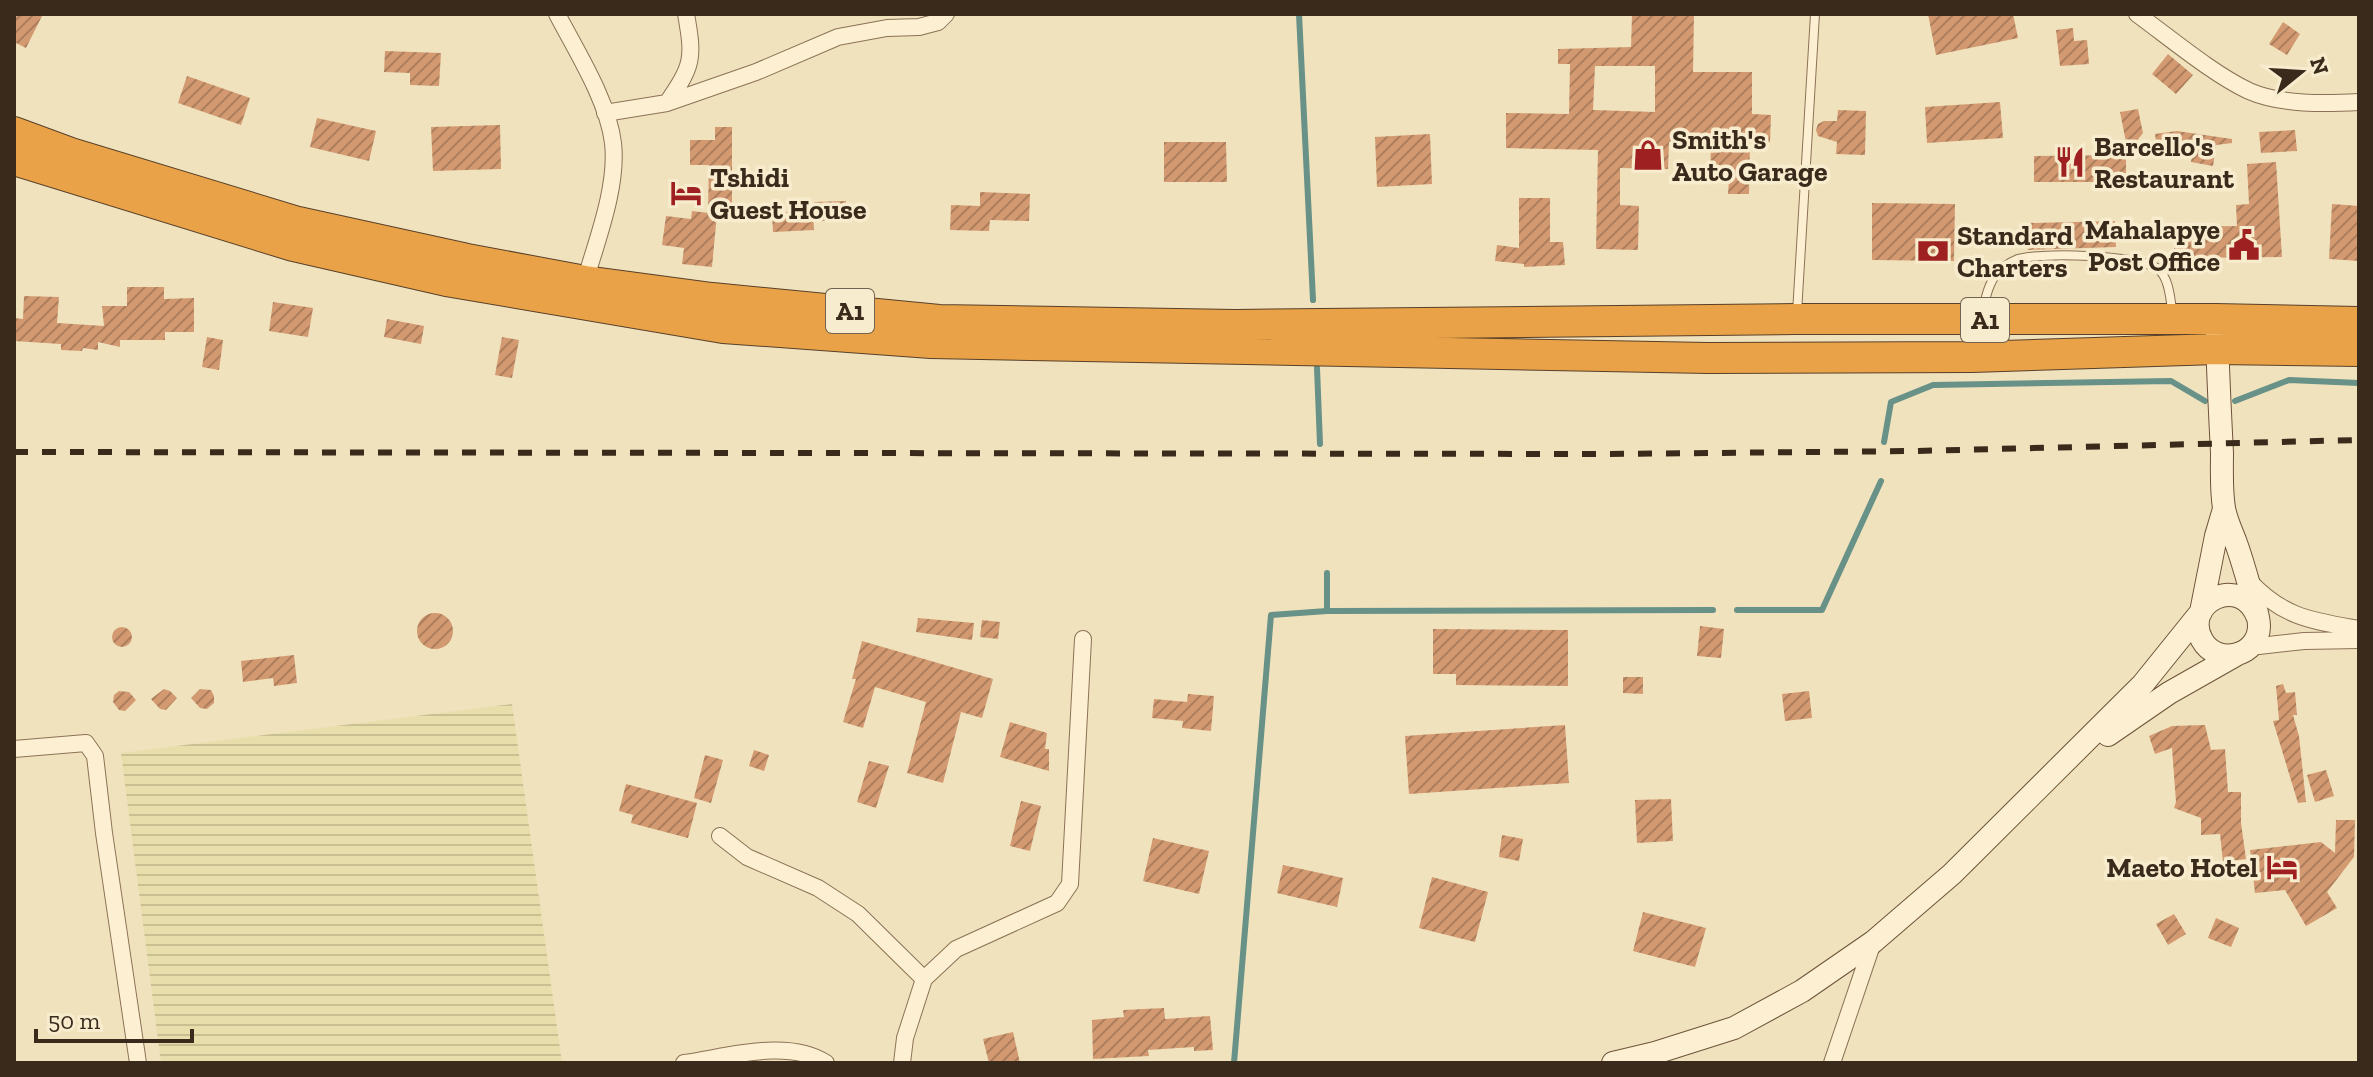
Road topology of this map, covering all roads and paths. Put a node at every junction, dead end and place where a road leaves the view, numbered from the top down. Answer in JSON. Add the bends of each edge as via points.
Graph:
{"nodes":[{"id":1,"x":557,"y":14,"type":"edge"},
{"id":2,"x":686,"y":14,"type":"edge"},
{"id":3,"x":946,"y":14,"type":"edge"},
{"id":4,"x":1815,"y":14,"type":"edge"},
{"id":5,"x":2137,"y":14,"type":"edge"},
{"id":6,"x":2359,"y":102,"type":"edge"},
{"id":7,"x":667,"y":103,"type":"junction"},
{"id":8,"x":605,"y":113,"type":"junction"},
{"id":9,"x":14,"y":132,"type":"edge"},
{"id":10,"x":14,"y":160,"type":"edge"},
{"id":11,"x":585,"y":281,"type":"junction"},
{"id":12,"x":2174,"y":320,"type":"junction"},
{"id":13,"x":2359,"y":322,"type":"edge"},
{"id":14,"x":2216,"y":334,"type":"junction"},
{"id":15,"x":1794,"y":338,"type":"junction"},
{"id":16,"x":1976,"y":338,"type":"junction"},
{"id":17,"x":2359,"y":351,"type":"edge"},
{"id":18,"x":2224,"y":509,"type":"junction"},
{"id":19,"x":2247,"y":578,"type":"junction"},
{"id":20,"x":2201,"y":612,"type":"junction"},
{"id":21,"x":2258,"y":618,"type":"junction"},
{"id":22,"x":2359,"y":629,"type":"edge"},
{"id":23,"x":1083,"y":639,"type":"dead end"},
{"id":24,"x":2359,"y":640,"type":"edge"},
{"id":25,"x":2243,"y":651,"type":"junction"},
{"id":26,"x":14,"y":749,"type":"edge"},
{"id":27,"x":2030,"y":799,"type":"junction"},
{"id":28,"x":720,"y":836,"type":"dead end"},
{"id":29,"x":1873,"y":942,"type":"junction"},
{"id":30,"x":924,"y":979,"type":"junction"},
{"id":31,"x":1673,"y":1055,"type":"edge"},
{"id":32,"x":138,"y":1063,"type":"edge"},
{"id":33,"x":684,"y":1063,"type":"edge"},
{"id":34,"x":826,"y":1063,"type":"edge"},
{"id":35,"x":902,"y":1063,"type":"edge"},
{"id":36,"x":1613,"y":1063,"type":"edge"},
{"id":37,"x":1832,"y":1063,"type":"edge"}],
"edges":[{"from":1,"to":8,"type":"street"},
{"from":2,"to":7,"type":"street","via":[[692,54],[688,73]]},
{"from":3,"to":7,"type":"street","via":[[919,27],[838,37]]},
{"from":4,"to":15,"type":"lane"},
{"from":5,"to":6,"type":"street","via":[[2250,91],[2312,105]]},
{"from":7,"to":8,"type":"street"},
{"from":8,"to":11,"type":"street","via":[[613,144],[611,189]]},
{"from":9,"to":11,"type":"highway","number":"A1","via":[[298,222]]},
{"from":10,"to":15,"type":"highway","number":"A1","via":[[293,246],[446,281],[723,328],[931,343]]},
{"from":11,"to":15,"type":"highway","number":"A1","via":[[939,320]]},
{"from":12,"to":14,"type":"highway","number":"A1"},
{"from":12,"to":16,"type":"highway","number":"A1"},
{"from":12,"to":16,"type":"lane","via":[[2168,286],[2158,269],[2134,259],[2042,255],[2017,259],[2000,269],[1988,288]]},
{"from":13,"to":14,"type":"highway","number":"A1"},
{"from":14,"to":16,"type":"highway","number":"A1"},
{"from":14,"to":17,"type":"highway","number":"A1"},
{"from":14,"to":18,"type":"street"},
{"from":15,"to":16,"type":"highway","number":"A1"},
{"from":18,"to":19,"type":"street"},
{"from":18,"to":20,"type":"street"},
{"from":19,"to":21,"type":"street"},
{"from":19,"to":22,"type":"street","via":[[2281,610]]},
{"from":20,"to":21,"type":"street","via":[[2212,600],[2228,595],[2250,604]]},
{"from":20,"to":25,"type":"street","via":[[2202,640],[2216,653]]},
{"from":20,"to":27,"type":"street","via":[[2143,684]]},
{"from":21,"to":25,"type":"street","via":[[2258,634]]},
{"from":23,"to":30,"type":"street","via":[[1070,884],[1057,903],[956,949]]},
{"from":24,"to":25,"type":"street","via":[[2304,641]]},
{"from":25,"to":27,"type":"street","via":[[2139,712]]},
{"from":26,"to":32,"type":"street","via":[[86,743],[95,756]]},
{"from":27,"to":29,"type":"street"},
{"from":28,"to":30,"type":"street","via":[[747,857],[818,888],[858,914]]},
{"from":29,"to":31,"type":"street","via":[[1802,991]]},
{"from":29,"to":37,"type":"street"},
{"from":30,"to":35,"type":"street"},
{"from":31,"to":36,"type":"street"},
{"from":33,"to":34,"type":"street","via":[[786,1049]]}]}
